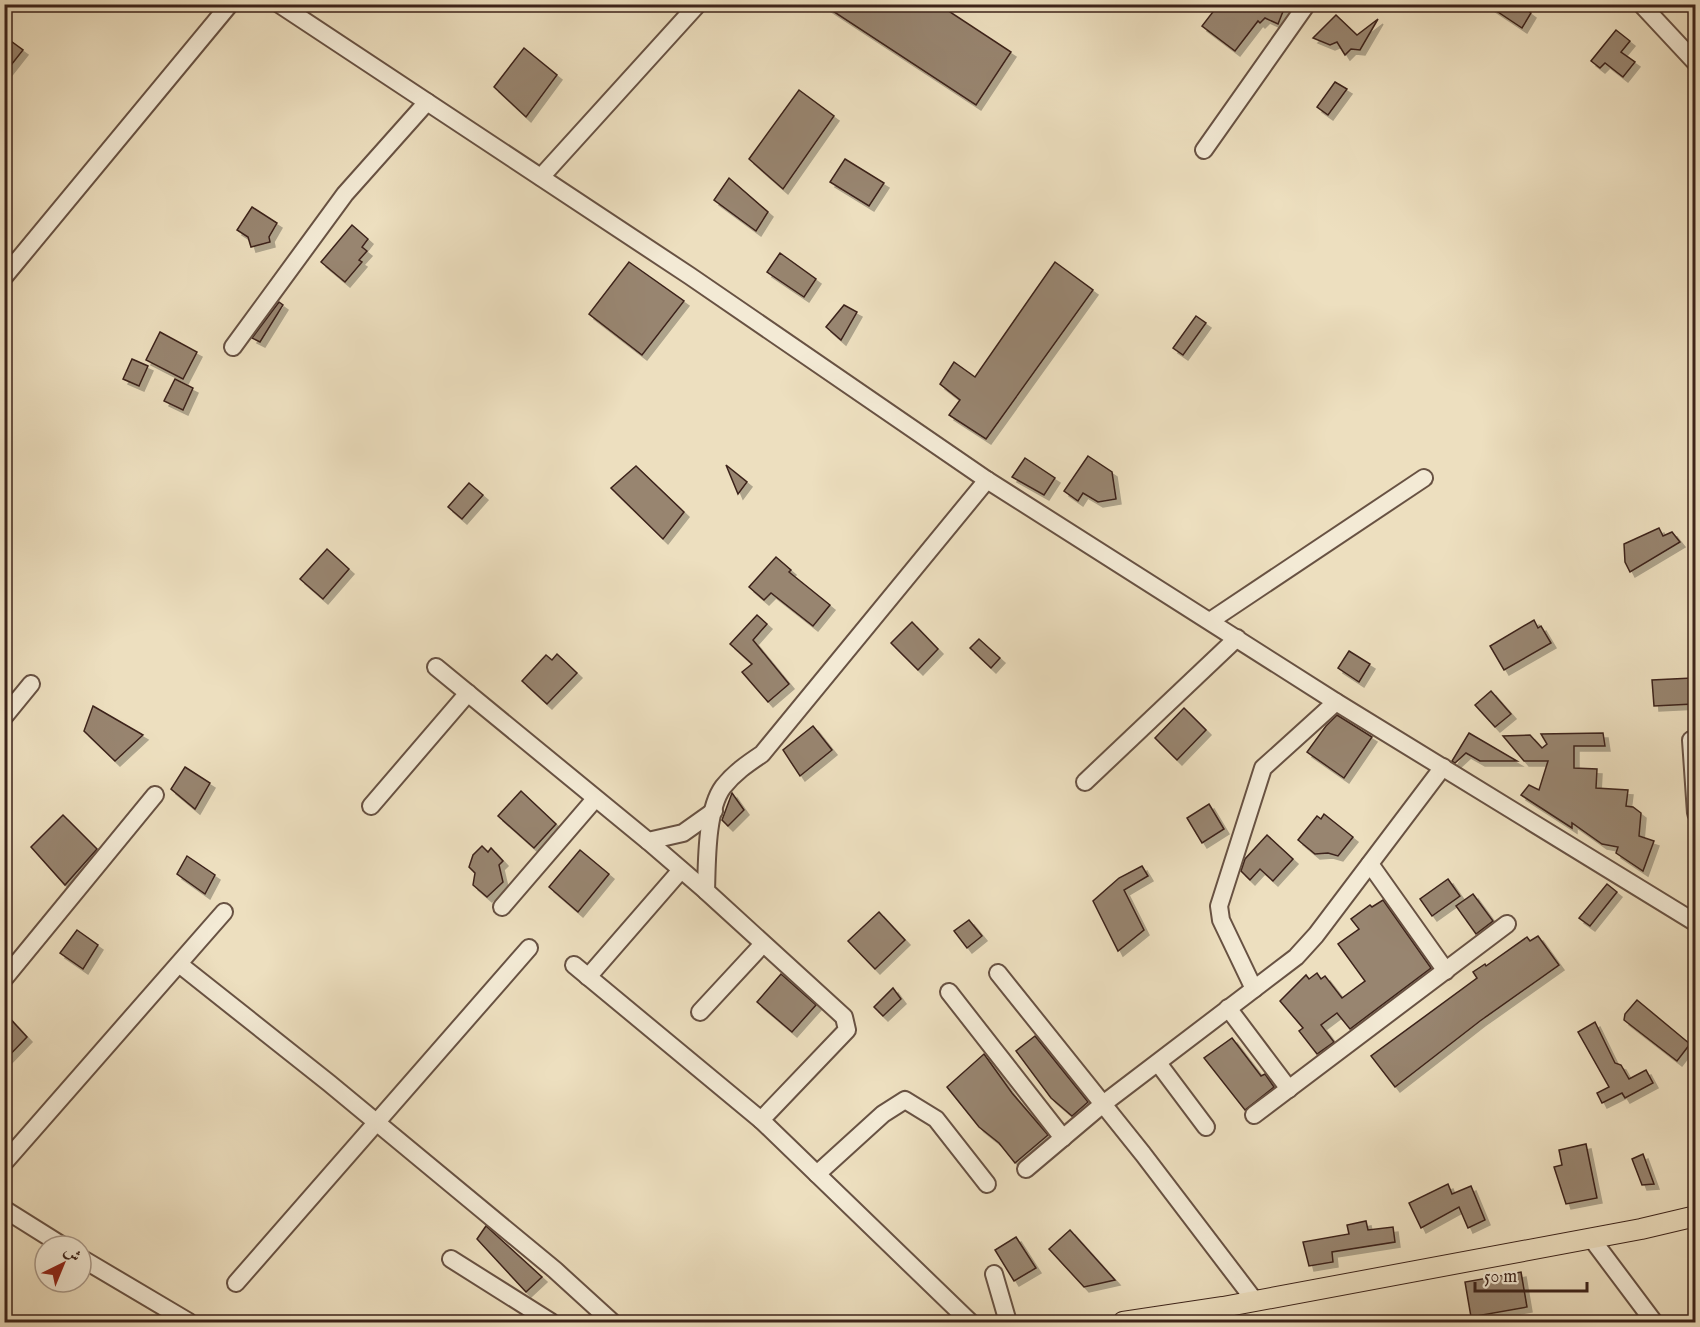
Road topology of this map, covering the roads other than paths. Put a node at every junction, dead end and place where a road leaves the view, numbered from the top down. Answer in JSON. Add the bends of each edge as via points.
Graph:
{"nodes":[{"id":1,"x":230,"y":4,"type":"edge"},
{"id":2,"x":279,"y":4,"type":"edge"},
{"id":3,"x":698,"y":4,"type":"edge"},
{"id":4,"x":1307,"y":4,"type":"edge"},
{"id":5,"x":1641,"y":4,"type":"edge"},
{"id":6,"x":1695,"y":63,"type":"edge"},
{"id":7,"x":428,"y":102,"type":"junction"},
{"id":8,"x":1204,"y":150,"type":"dead end"},
{"id":9,"x":541,"y":177,"type":"junction"},
{"id":10,"x":4,"y":277,"type":"edge"},
{"id":11,"x":233,"y":346,"type":"dead end"},
{"id":12,"x":1424,"y":478,"type":"dead end"},
{"id":13,"x":987,"y":480,"type":"junction"},
{"id":14,"x":1210,"y":621,"type":"junction"},
{"id":15,"x":1237,"y":638,"type":"junction"},
{"id":16,"x":436,"y":667,"type":"dead end"},
{"id":17,"x":32,"y":684,"type":"dead end"},
{"id":18,"x":468,"y":693,"type":"junction"},
{"id":19,"x":1336,"y":702,"type":"junction"},
{"id":20,"x":4,"y":717,"type":"edge"},
{"id":21,"x":1691,"y":740,"type":"dead end"},
{"id":22,"x":1443,"y":767,"type":"junction"},
{"id":23,"x":1085,"y":782,"type":"dead end"},
{"id":24,"x":155,"y":795,"type":"dead end"},
{"id":25,"x":595,"y":799,"type":"junction"},
{"id":26,"x":371,"y":806,"type":"dead end"},
{"id":27,"x":714,"y":811,"type":"junction"},
{"id":28,"x":1695,"y":813,"type":"edge"},
{"id":29,"x":648,"y":841,"type":"junction"},
{"id":30,"x":1370,"y":864,"type":"junction"},
{"id":31,"x":681,"y":870,"type":"junction"},
{"id":32,"x":706,"y":891,"type":"junction"},
{"id":33,"x":502,"y":907,"type":"dead end"},
{"id":34,"x":224,"y":912,"type":"dead end"},
{"id":35,"x":1695,"y":923,"type":"edge"},
{"id":36,"x":1507,"y":924,"type":"dead end"},
{"id":37,"x":763,"y":944,"type":"junction"},
{"id":38,"x":529,"y":948,"type":"dead end"},
{"id":39,"x":179,"y":964,"type":"junction"},
{"id":40,"x":574,"y":965,"type":"dead end"},
{"id":41,"x":1446,"y":971,"type":"junction"},
{"id":42,"x":998,"y":973,"type":"dead end"},
{"id":43,"x":588,"y":977,"type":"junction"},
{"id":44,"x":4,"y":979,"type":"edge"},
{"id":45,"x":1254,"y":989,"type":"junction"},
{"id":46,"x":950,"y":992,"type":"dead end"},
{"id":47,"x":1228,"y":1008,"type":"junction"},
{"id":48,"x":700,"y":1012,"type":"dead end"},
{"id":49,"x":1158,"y":1063,"type":"junction"},
{"id":50,"x":1289,"y":1089,"type":"junction"},
{"id":51,"x":1103,"y":1104,"type":"junction"},
{"id":52,"x":1254,"y":1115,"type":"dead end"},
{"id":53,"x":760,"y":1120,"type":"junction"},
{"id":54,"x":375,"y":1122,"type":"junction"},
{"id":55,"x":1206,"y":1127,"type":"dead end"},
{"id":56,"x":1063,"y":1138,"type":"junction"},
{"id":57,"x":4,"y":1163,"type":"edge"},
{"id":58,"x":1026,"y":1169,"type":"dead end"},
{"id":59,"x":817,"y":1174,"type":"junction"},
{"id":60,"x":987,"y":1184,"type":"dead end"},
{"id":61,"x":4,"y":1209,"type":"edge"},
{"id":62,"x":1695,"y":1216,"type":"edge"},
{"id":63,"x":44,"y":1234,"type":"edge"},
{"id":64,"x":1591,"y":1238,"type":"junction"},
{"id":65,"x":451,"y":1259,"type":"dead end"},
{"id":66,"x":93,"y":1265,"type":"edge"},
{"id":67,"x":994,"y":1274,"type":"dead end"},
{"id":68,"x":236,"y":1282,"type":"dead end"},
{"id":69,"x":1255,"y":1301,"type":"junction"},
{"id":70,"x":1223,"y":1315,"type":"edge"},
{"id":71,"x":189,"y":1323,"type":"edge"},
{"id":72,"x":551,"y":1323,"type":"edge"},
{"id":73,"x":612,"y":1323,"type":"edge"},
{"id":74,"x":970,"y":1323,"type":"edge"},
{"id":75,"x":1008,"y":1323,"type":"edge"},
{"id":76,"x":1123,"y":1323,"type":"edge"},
{"id":77,"x":1654,"y":1323,"type":"edge"}],
"edges":[{"from":1,"to":10,"type":"street"},
{"from":2,"to":7,"type":"street"},
{"from":3,"to":9,"type":"street"},
{"from":4,"to":8,"type":"street"},
{"from":5,"to":6,"type":"street"},
{"from":7,"to":9,"type":"street"},
{"from":7,"to":11,"type":"street","via":[[345,194]]},
{"from":9,"to":13,"type":"street"},
{"from":12,"to":14,"type":"street"},
{"from":13,"to":14,"type":"street"},
{"from":13,"to":27,"type":"street","via":[[762,754],[737,771],[722,789]]},
{"from":14,"to":15,"type":"street"},
{"from":15,"to":19,"type":"street"},
{"from":15,"to":23,"type":"street"},
{"from":16,"to":18,"type":"street"},
{"from":17,"to":20,"type":"street"},
{"from":18,"to":25,"type":"street"},
{"from":18,"to":26,"type":"street"},
{"from":19,"to":22,"type":"street"},
{"from":19,"to":45,"type":"street","via":[[1263,768],[1219,906],[1221,920]]},
{"from":21,"to":28,"type":"street"},
{"from":22,"to":30,"type":"street"},
{"from":22,"to":35,"type":"street"},
{"from":24,"to":44,"type":"street"},
{"from":25,"to":29,"type":"street"},
{"from":25,"to":33,"type":"street"},
{"from":27,"to":29,"type":"street","via":[[683,833]]},
{"from":27,"to":32,"type":"street"},
{"from":29,"to":31,"type":"street"},
{"from":30,"to":41,"type":"street"},
{"from":30,"to":45,"type":"street","via":[[1307,946]]},
{"from":31,"to":32,"type":"street"},
{"from":31,"to":43,"type":"street"},
{"from":32,"to":37,"type":"street"},
{"from":34,"to":39,"type":"street"},
{"from":36,"to":41,"type":"street"},
{"from":37,"to":48,"type":"street"},
{"from":37,"to":53,"type":"street","via":[[844,1017],[847,1030]]},
{"from":38,"to":54,"type":"street"},
{"from":39,"to":54,"type":"street"},
{"from":39,"to":57,"type":"street"},
{"from":40,"to":43,"type":"street"},
{"from":41,"to":50,"type":"street"},
{"from":42,"to":51,"type":"street"},
{"from":43,"to":53,"type":"street"},
{"from":45,"to":47,"type":"street"},
{"from":46,"to":56,"type":"street"},
{"from":47,"to":49,"type":"street"},
{"from":47,"to":50,"type":"street"},
{"from":49,"to":51,"type":"street"},
{"from":49,"to":55,"type":"street"},
{"from":50,"to":52,"type":"street"},
{"from":51,"to":56,"type":"street"},
{"from":51,"to":69,"type":"street"},
{"from":53,"to":59,"type":"street"},
{"from":54,"to":68,"type":"street"},
{"from":54,"to":73,"type":"street","via":[[555,1270]]},
{"from":56,"to":58,"type":"street"},
{"from":59,"to":60,"type":"street","via":[[883,1114],[905,1100],[936,1119]]},
{"from":59,"to":74,"type":"street"},
{"from":61,"to":63,"type":"street"},
{"from":62,"to":64,"type":"main road"},
{"from":64,"to":69,"type":"main road"},
{"from":64,"to":77,"type":"street"},
{"from":65,"to":72,"type":"street"},
{"from":66,"to":71,"type":"street"},
{"from":67,"to":75,"type":"street"},
{"from":69,"to":70,"type":"main road"},
{"from":70,"to":76,"type":"main road"}]}
